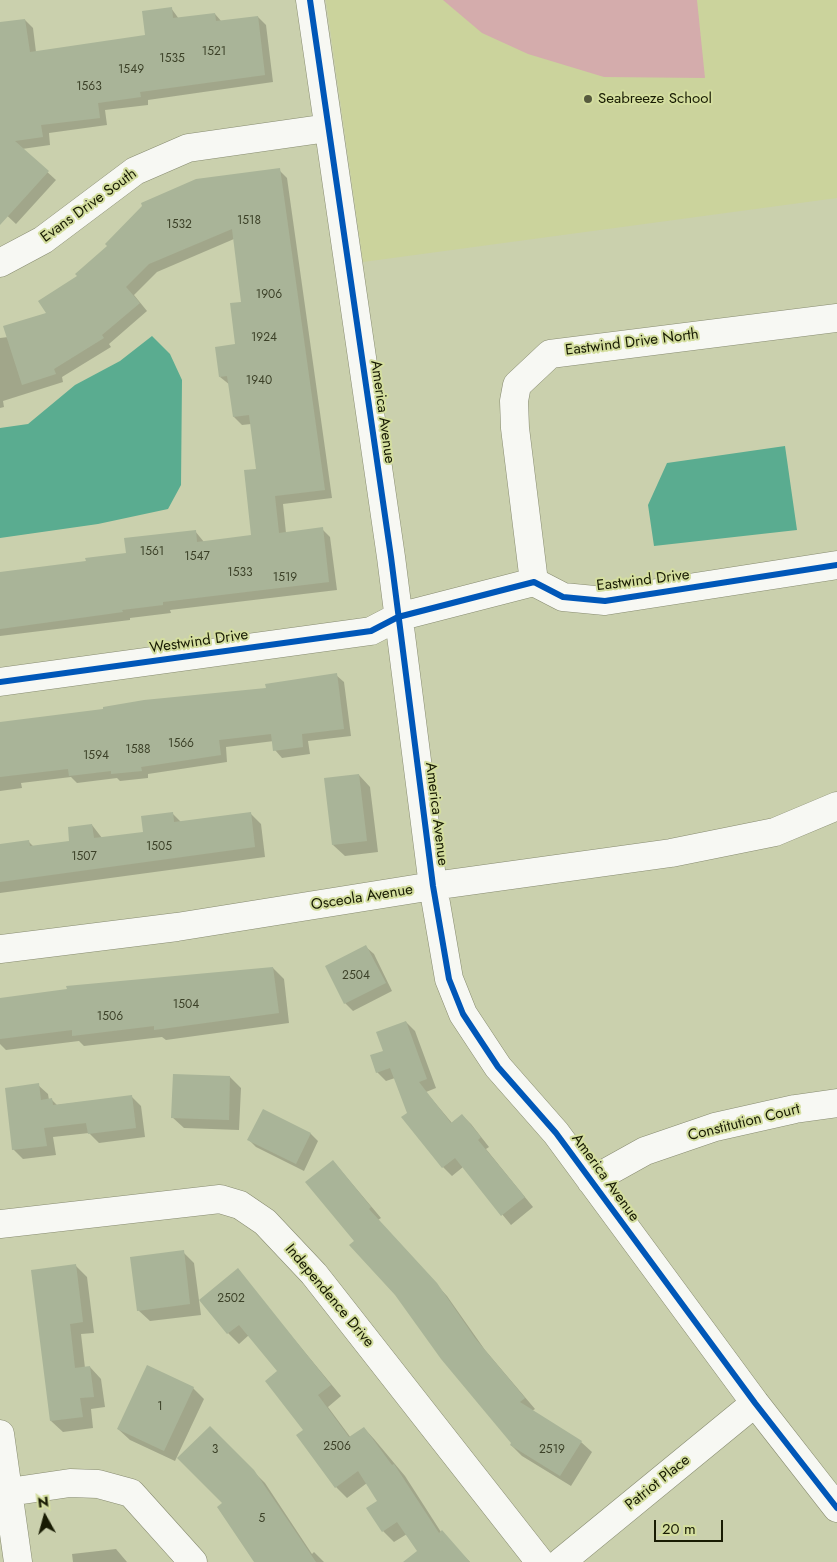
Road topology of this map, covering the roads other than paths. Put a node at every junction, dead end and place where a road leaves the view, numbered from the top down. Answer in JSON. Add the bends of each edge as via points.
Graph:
{"nodes":[{"id":1,"x":310,"y":0,"type":"edge"},
{"id":2,"x":328,"y":128,"type":"junction"},
{"id":3,"x":0,"y":262,"type":"edge"},
{"id":4,"x":837,"y":318,"type":"edge"},
{"id":5,"x":837,"y":566,"type":"edge"},
{"id":6,"x":534,"y":582,"type":"junction"},
{"id":7,"x":398,"y":617,"type":"junction"},
{"id":8,"x":0,"y":682,"type":"edge"},
{"id":9,"x":837,"y":806,"type":"edge"},
{"id":10,"x":433,"y":886,"type":"junction"},
{"id":11,"x":0,"y":949,"type":"edge"},
{"id":12,"x":826,"y":1105,"type":"edge"},
{"id":13,"x":591,"y":1181,"type":"junction"},
{"id":14,"x":0,"y":1224,"type":"edge"},
{"id":15,"x":755,"y":1403,"type":"junction"},
{"id":16,"x":0,"y":1434,"type":"edge"},
{"id":17,"x":9,"y":1492,"type":"junction"},
{"id":18,"x":837,"y":1508,"type":"edge"},
{"id":19,"x":18,"y":1562,"type":"edge"},
{"id":20,"x":194,"y":1562,"type":"edge"},
{"id":21,"x":540,"y":1562,"type":"edge"},
{"id":22,"x":561,"y":1562,"type":"edge"}],
"edges":[{"from":1,"to":2,"type":"street","name":"America Avenue"},
{"from":2,"to":3,"type":"street","name":"Evans Drive South","via":[[188,148],[135,171],[43,240]]},
{"from":2,"to":7,"type":"street","name":"America Avenue"},
{"from":4,"to":6,"type":"street","name":"Eastwind Drive North","via":[[550,354],[517,385],[514,402],[514,428]]},
{"from":5,"to":6,"type":"street","name":"Eastwind Drive","via":[[605,601],[563,597]]},
{"from":6,"to":7,"type":"street"},
{"from":7,"to":8,"type":"street","name":"Westwind Drive","via":[[371,631]]},
{"from":7,"to":10,"type":"street","name":"America Avenue"},
{"from":9,"to":10,"type":"street","name":"Osceola Avenue","via":[[775,832],[680,852]]},
{"from":10,"to":11,"type":"street","name":"Osceola Avenue","via":[[177,927]]},
{"from":10,"to":13,"type":"street","name":"America Avenue","via":[[449,979],[463,1014],[498,1067],[556,1133]]},
{"from":12,"to":13,"type":"street","name":"Constitution Court","via":[[715,1127],[645,1151]]},
{"from":13,"to":15,"type":"street","name":"America Avenue"},
{"from":14,"to":21,"type":"street","name":"Independence Drive","via":[[192,1201],[220,1199],[240,1205],[265,1222],[314,1274]]},
{"from":15,"to":18,"type":"street","name":"America Avenue"},
{"from":15,"to":22,"type":"street","name":"Patriot Place"},
{"from":16,"to":17,"type":"street"},
{"from":17,"to":19,"type":"street"},
{"from":17,"to":20,"type":"street","via":[[70,1484],[98,1484],[131,1493]]}]}
